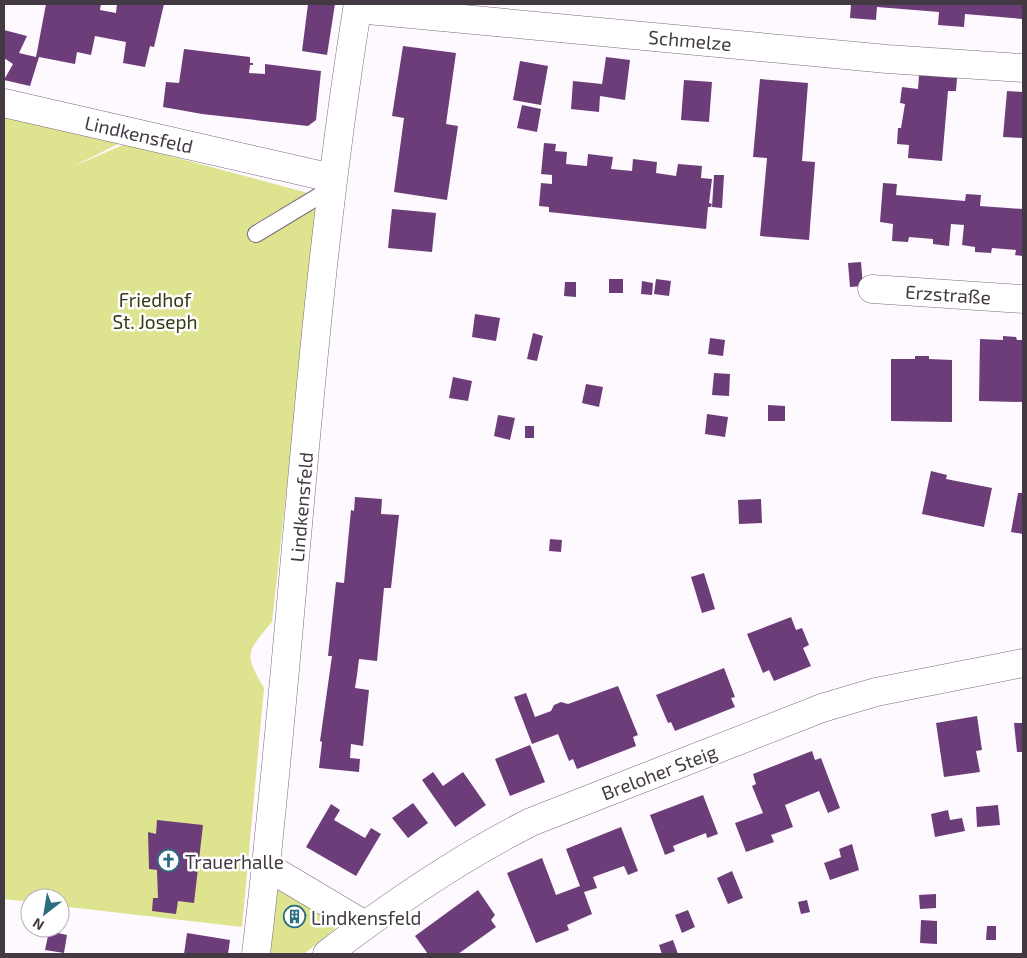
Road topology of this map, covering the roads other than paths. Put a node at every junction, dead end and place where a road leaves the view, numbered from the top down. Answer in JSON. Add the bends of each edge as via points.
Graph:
{"nodes":[{"id":1,"x":357,"y":6,"type":"edge"},
{"id":2,"x":1023,"y":68,"type":"edge"},
{"id":3,"x":4,"y":103,"type":"edge"},
{"id":4,"x":332,"y":184,"type":"junction"},
{"id":5,"x":256,"y":234,"type":"dead end"},
{"id":6,"x":872,"y":289,"type":"dead end"},
{"id":7,"x":1023,"y":298,"type":"edge"},
{"id":8,"x":1023,"y":663,"type":"edge"},
{"id":9,"x":266,"y":866,"type":"junction"},
{"id":10,"x":365,"y":925,"type":"junction"},
{"id":11,"x":256,"y":954,"type":"edge"},
{"id":12,"x":327,"y":954,"type":"edge"}],
"edges":[{"from":1,"to":2,"type":"street","name":"Schmelze","via":[[887,59]]},
{"from":1,"to":4,"type":"street","name":"Lindkensfeld"},
{"from":3,"to":4,"type":"street","name":"Lindkensfeld"},
{"from":4,"to":5,"type":"lane","via":[[319,196]]},
{"from":4,"to":9,"type":"street","name":"Lindkensfeld"},
{"from":6,"to":7,"type":"street","name":"Erzstraße"},
{"from":8,"to":10,"type":"street","name":"Breloher Steig","via":[[876,692],[822,708],[531,822],[464,858]]},
{"from":9,"to":10,"type":"street"},
{"from":9,"to":11,"type":"street","name":"Lindkensfeld"},
{"from":10,"to":12,"type":"street","name":"Breloher Steig"}]}
